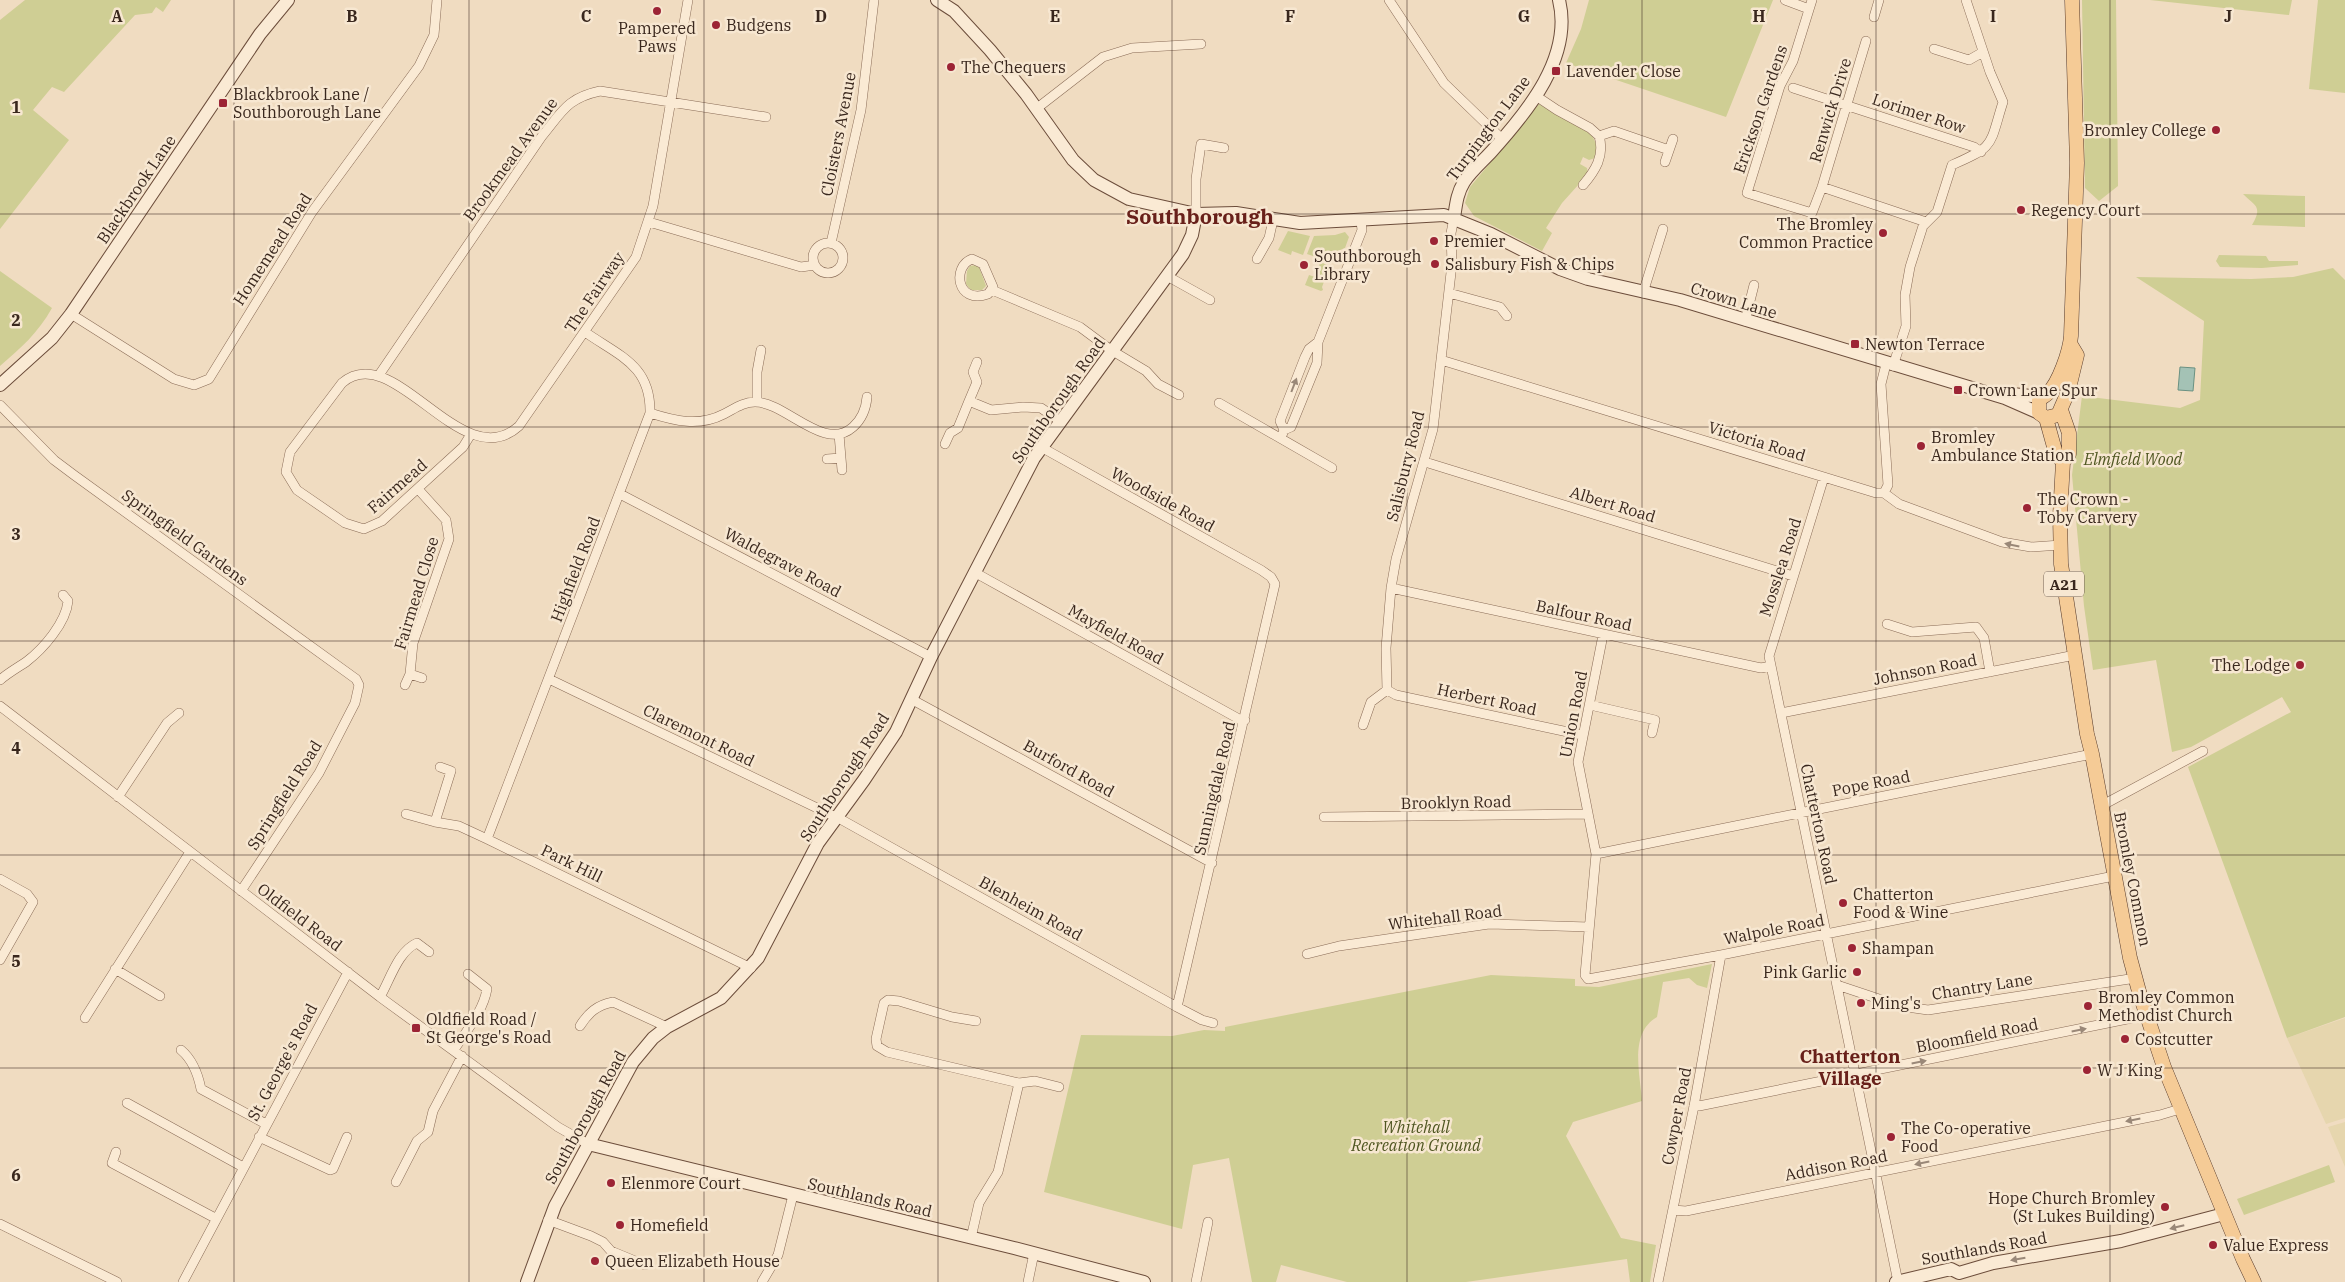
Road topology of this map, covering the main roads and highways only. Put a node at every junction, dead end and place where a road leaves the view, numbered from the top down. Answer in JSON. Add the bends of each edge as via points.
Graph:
{"nodes":[{"id":1,"x":2072,"y":0,"type":"edge"},
{"id":2,"x":2070,"y":345,"type":"junction"},
{"id":3,"x":2044,"y":396,"type":"junction"},
{"id":4,"x":2062,"y":407,"type":"junction"},
{"id":5,"x":2042,"y":415,"type":"junction"},
{"id":6,"x":2063,"y":462,"type":"junction"},
{"id":7,"x":2254,"y":1282,"type":"edge"}],
"edges":[{"from":1,"to":2,"type":"main road","via":[[2077,163]]},
{"from":2,"to":3,"type":"main road","via":[[2062,369]]},
{"from":2,"to":4,"type":"main road","via":[[2077,355]]},
{"from":3,"to":4,"type":"main road","via":[[2057,396]]},
{"from":3,"to":5,"type":"main road","via":[[2038,405]]},
{"from":4,"to":5,"type":"main road","via":[[2054,418]]},
{"from":4,"to":6,"type":"main road","name":"Bromley Common","number":"A21","via":[[2069,433],[2069,454]]},
{"from":5,"to":6,"type":"main road","name":"Bromley Common","number":"A21","via":[[2056,454]]},
{"from":6,"to":7,"type":"main road","name":"Bromley Common","number":"A21","via":[[2061,545],[2064,590],[2087,734],[2136,978],[2180,1109]]}]}
